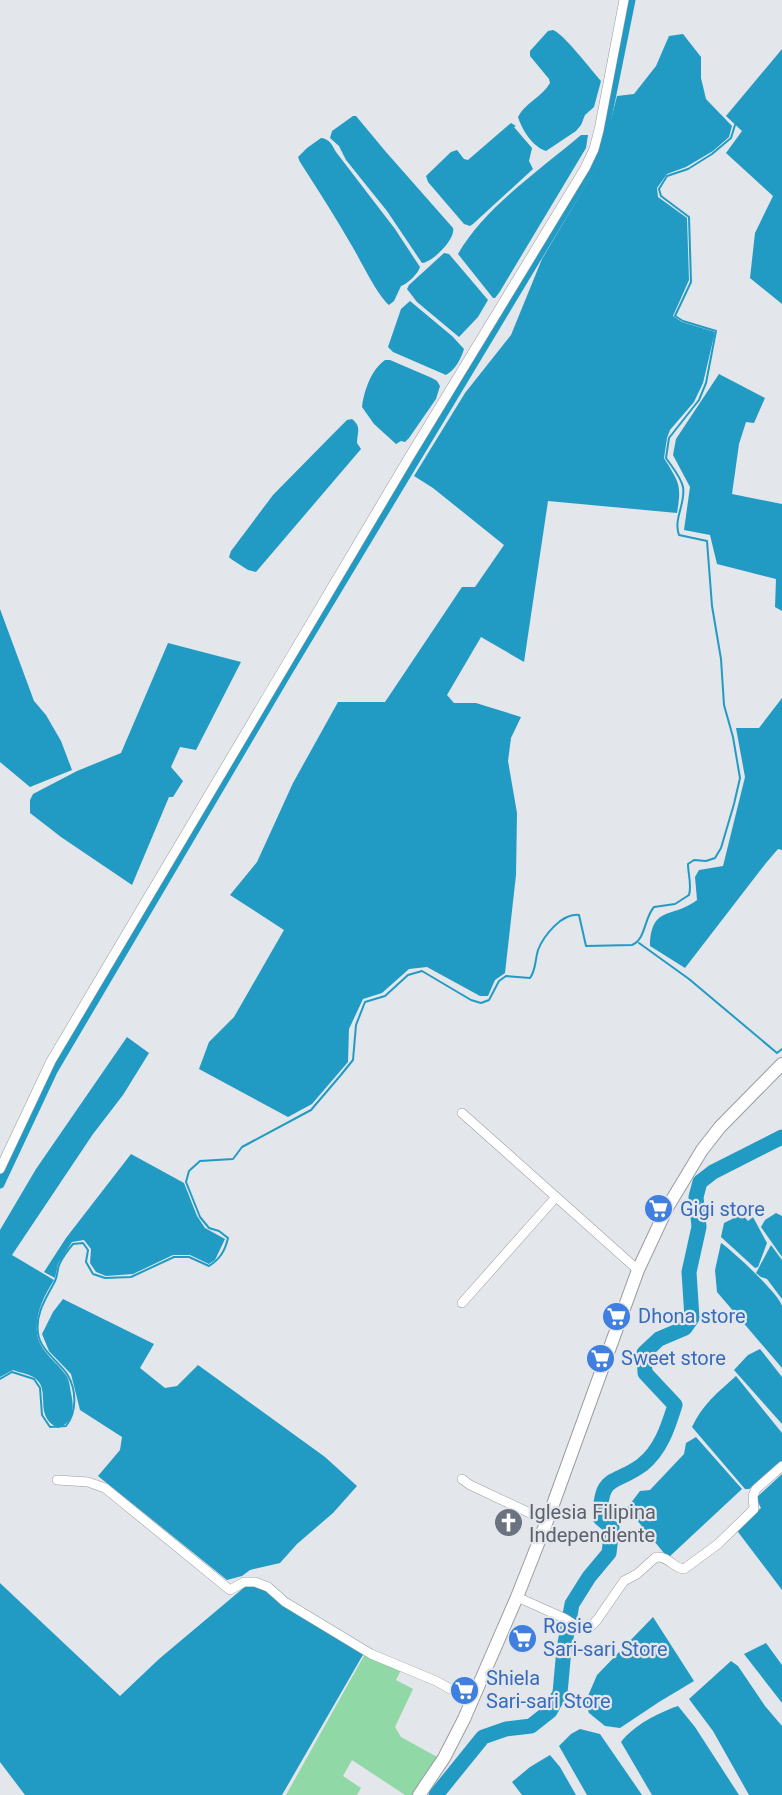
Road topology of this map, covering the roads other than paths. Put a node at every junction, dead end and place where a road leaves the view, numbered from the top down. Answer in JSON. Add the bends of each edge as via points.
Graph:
{"nodes":[{"id":1,"x":624,"y":0,"type":"edge"},
{"id":2,"x":782,"y":1064,"type":"edge"},
{"id":3,"x":462,"y":1113,"type":"dead end"},
{"id":4,"x":0,"y":1169,"type":"edge"},
{"id":5,"x":556,"y":1197,"type":"junction"},
{"id":6,"x":638,"y":1270,"type":"junction"},
{"id":7,"x":462,"y":1303,"type":"dead end"},
{"id":8,"x":782,"y":1466,"type":"edge"},
{"id":9,"x":462,"y":1479,"type":"dead end"},
{"id":10,"x":57,"y":1480,"type":"dead end"},
{"id":11,"x":547,"y":1521,"type":"junction"},
{"id":12,"x":517,"y":1597,"type":"junction"},
{"id":13,"x":472,"y":1701,"type":"junction"},
{"id":14,"x":419,"y":1795,"type":"edge"}],
"edges":[{"from":1,"to":4,"type":"street","via":[[599,130],[585,168],[51,1061]]},
{"from":2,"to":6,"type":"street","via":[[702,1150],[667,1208]]},
{"from":3,"to":5,"type":"street"},
{"from":5,"to":6,"type":"street"},
{"from":5,"to":7,"type":"street"},
{"from":6,"to":11,"type":"street"},
{"from":8,"to":12,"type":"street","via":[[756,1489],[752,1511],[711,1549],[684,1569],[656,1557],[624,1581],[591,1626],[578,1627]]},
{"from":9,"to":11,"type":"street"},
{"from":10,"to":13,"type":"street","via":[[88,1482],[105,1488],[230,1590],[244,1582],[268,1587],[285,1602],[371,1654]]},
{"from":11,"to":12,"type":"street"},
{"from":12,"to":13,"type":"street"},
{"from":13,"to":14,"type":"street","via":[[444,1758]]}]}
